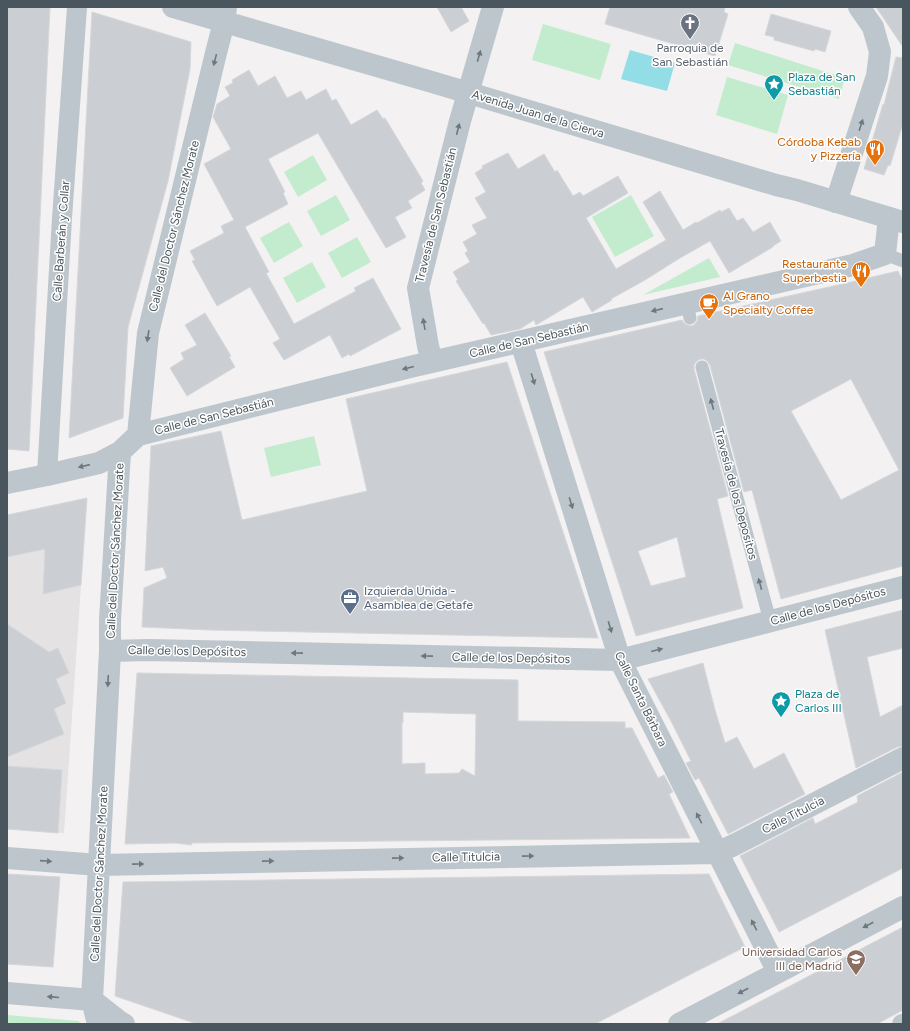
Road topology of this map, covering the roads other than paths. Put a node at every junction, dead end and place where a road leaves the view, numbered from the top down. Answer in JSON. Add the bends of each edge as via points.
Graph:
{"nodes":[{"id":1,"x":77,"y":7,"type":"edge"},
{"id":2,"x":173,"y":7,"type":"edge"},
{"id":3,"x":493,"y":7,"type":"edge"},
{"id":4,"x":859,"y":7,"type":"edge"},
{"id":5,"x":225,"y":14,"type":"edge"},
{"id":6,"x":468,"y":93,"type":"junction"},
{"id":7,"x":836,"y":202,"type":"junction"},
{"id":8,"x":896,"y":220,"type":"edge"},
{"id":9,"x":894,"y":258,"type":"edge"},
{"id":10,"x":521,"y":342,"type":"junction"},
{"id":11,"x":432,"y":362,"type":"junction"},
{"id":12,"x":702,"y":367,"type":"dead end"},
{"id":13,"x":138,"y":435,"type":"junction"},
{"id":14,"x":120,"y":452,"type":"junction"},
{"id":15,"x":47,"y":475,"type":"junction"},
{"id":16,"x":7,"y":482,"type":"edge"},
{"id":17,"x":903,"y":587,"type":"edge"},
{"id":18,"x":770,"y":622,"type":"junction"},
{"id":19,"x":110,"y":650,"type":"junction"},
{"id":20,"x":620,"y":660,"type":"junction"},
{"id":21,"x":903,"y":758,"type":"edge"},
{"id":22,"x":717,"y":853,"type":"junction"},
{"id":23,"x":7,"y":858,"type":"edge"},
{"id":24,"x":99,"y":865,"type":"junction"},
{"id":25,"x":903,"y":907,"type":"edge"},
{"id":26,"x":778,"y":972,"type":"junction"},
{"id":27,"x":7,"y":993,"type":"edge"},
{"id":28,"x":92,"y":1000,"type":"junction"},
{"id":29,"x":98,"y":1024,"type":"edge"},
{"id":30,"x":124,"y":1024,"type":"edge"},
{"id":31,"x":679,"y":1024,"type":"edge"}],
"edges":[{"from":1,"to":15,"type":"street","name":"Calle Barberán y Collar"},
{"from":2,"to":5,"type":"street","name":"Avenida Juan de la Cierva"},
{"from":6,"to":3,"type":"street","name":"Travesía de San Sebastián","one_way":true},
{"from":7,"to":4,"type":"street","one_way":true,"via":[[877,76],[880,52],[873,27]]},
{"from":5,"to":6,"type":"street","name":"Avenida Juan de la Cierva"},
{"from":5,"to":13,"type":"street","name":"Calle del Doctor Sánchez Morate","one_way":true,"via":[[148,333]]},
{"from":6,"to":7,"type":"street","name":"Avenida Juan de la Cierva"},
{"from":11,"to":6,"type":"street","name":"Travesía de San Sebastián","one_way":true,"via":[[418,288]]},
{"from":7,"to":8,"type":"street","name":"Avenida Juan de la Cierva"},
{"from":8,"to":9,"type":"street","name":"Calle de San Sebastián"},
{"from":9,"to":10,"type":"street","name":"Calle de San Sebastián","one_way":true,"via":[[853,265],[689,310]]},
{"from":10,"to":11,"type":"street","name":"Calle de San Sebastián"},
{"from":10,"to":20,"type":"street","name":"Calle Santa Bárbara","one_way":true},
{"from":11,"to":13,"type":"street","name":"Calle de San Sebastián","one_way":true},
{"from":18,"to":12,"type":"lane","name":"Travesía de los Depositos","one_way":true},
{"from":13,"to":14,"type":"street","name":"Calle del Doctor Sánchez Morate"},
{"from":14,"to":15,"type":"street","one_way":true,"via":[[99,463]]},
{"from":14,"to":19,"type":"street","name":"Calle del Doctor Sánchez Morate"},
{"from":15,"to":16,"type":"street"},
{"from":17,"to":18,"type":"street","name":"Calle de los Depósitos"},
{"from":20,"to":18,"type":"street","name":"Calle de los Depósitos","one_way":true},
{"from":20,"to":19,"type":"street","name":"Calle de los Depósitos","one_way":true},
{"from":19,"to":24,"type":"street","name":"Calle del Doctor Sánchez Morate","one_way":true},
{"from":22,"to":20,"type":"street","name":"Calle Santa Bárbara","one_way":true},
{"from":21,"to":22,"type":"street","name":"Calle Titulcia"},
{"from":24,"to":22,"type":"street","name":"Calle Titulcia","one_way":true},
{"from":26,"to":22,"type":"street","name":"Calle Santa Bárbara","one_way":true},
{"from":23,"to":24,"type":"street","name":"Calle Titulcia","one_way":true},
{"from":24,"to":28,"type":"street","name":"Calle del Doctor Sánchez Morate"},
{"from":25,"to":26,"type":"street","one_way":true},
{"from":26,"to":31,"type":"street","one_way":true},
{"from":28,"to":27,"type":"street","one_way":true},
{"from":28,"to":29,"type":"street","name":"Calle del Doctor Sánchez Morate"},
{"from":28,"to":30,"type":"street"}]}
